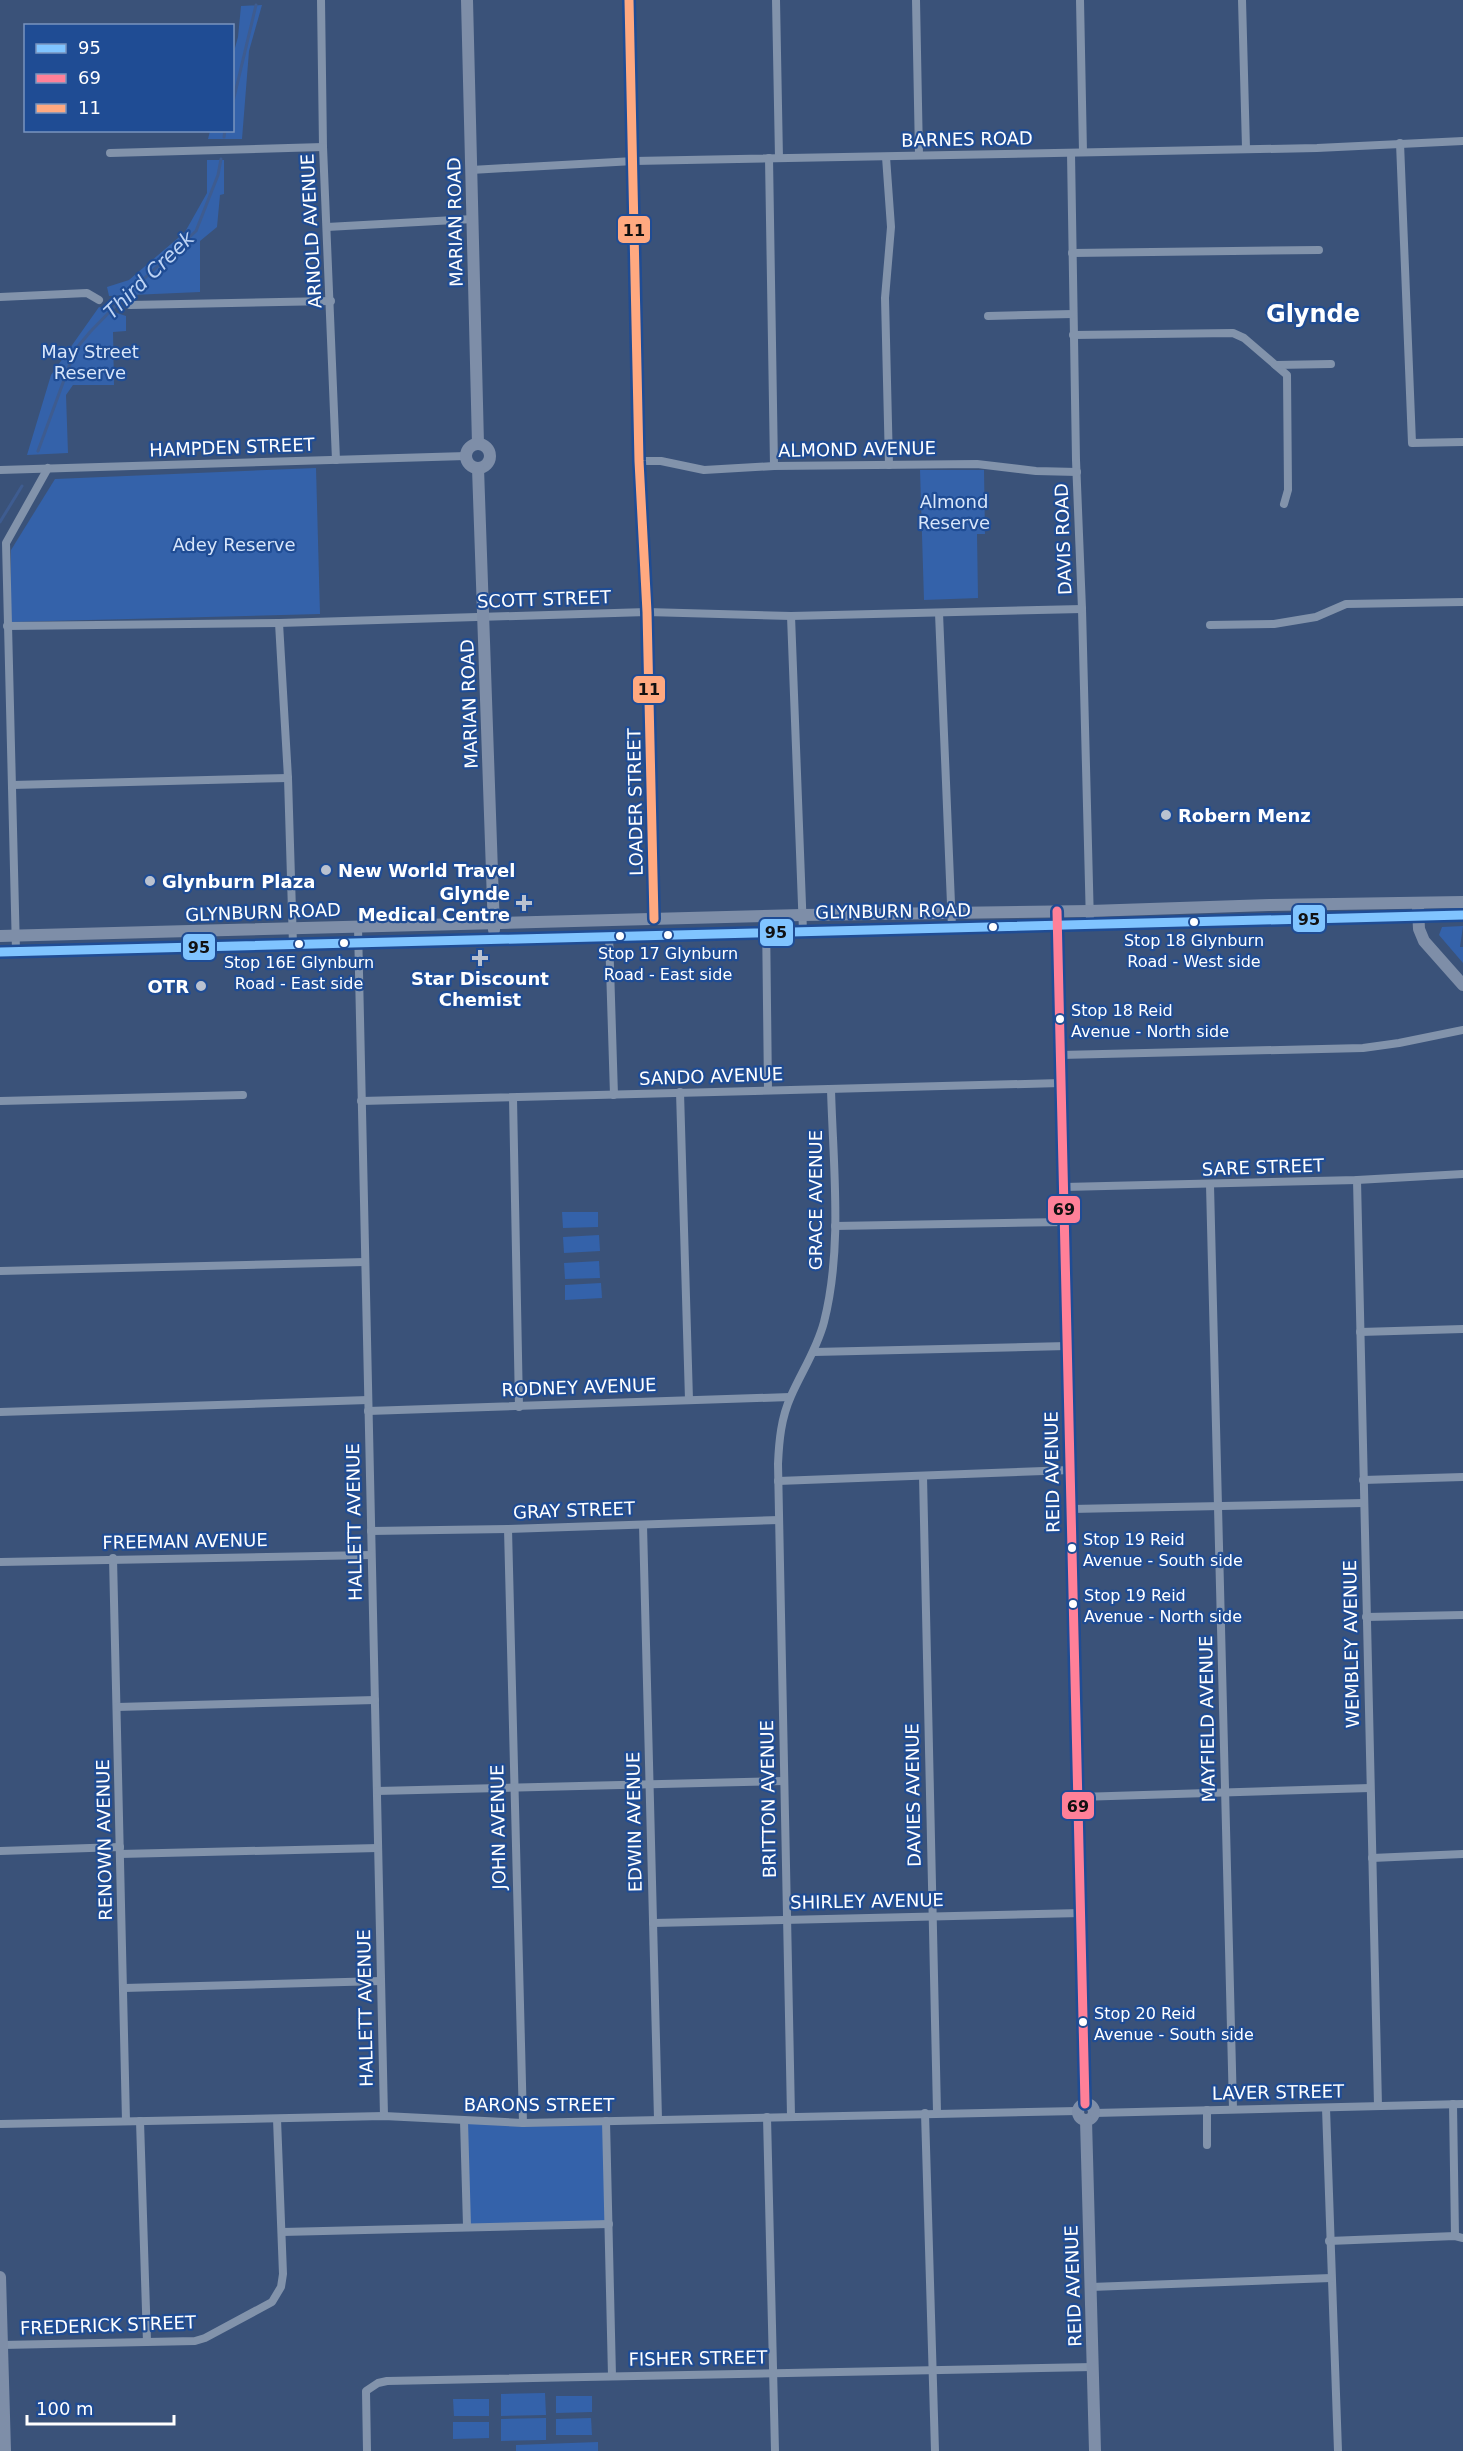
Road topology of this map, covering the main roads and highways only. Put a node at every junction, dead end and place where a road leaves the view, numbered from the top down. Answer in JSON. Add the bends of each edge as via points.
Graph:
{"nodes":[{"id":1,"x":467,"y":0,"type":"edge"},
{"id":2,"x":478,"y":444,"type":"junction"},
{"id":3,"x":478,"y":468,"type":"junction"},
{"id":4,"x":1463,"y":902,"type":"edge"},
{"id":5,"x":1418,"y":910,"type":"junction"},
{"id":6,"x":1057,"y":912,"type":"junction"},
{"id":7,"x":1463,"y":915,"type":"edge"},
{"id":8,"x":494,"y":923,"type":"junction"},
{"id":9,"x":1057,"y":926,"type":"junction"},
{"id":10,"x":217,"y":931,"type":"junction"},
{"id":11,"x":0,"y":936,"type":"edge"},
{"id":12,"x":495,"y":940,"type":"junction"},
{"id":13,"x":255,"y":946,"type":"junction"},
{"id":14,"x":0,"y":952,"type":"edge"},
{"id":15,"x":1463,"y":985,"type":"edge"},
{"id":16,"x":0,"y":2277,"type":"edge"},
{"id":17,"x":2,"y":2435,"type":"edge"},
{"id":18,"x":5,"y":2451,"type":"edge"},
{"id":19,"x":1095,"y":2451,"type":"edge"}],
"edges":[{"from":1,"to":2,"type":"main road","name":"MARIAN ROAD"},
{"from":2,"to":3,"type":"main road","via":[[486,447],[489,458]]},
{"from":2,"to":3,"type":"main road","via":[[470,447],[466,456],[469,464]]},
{"from":3,"to":8,"type":"main road","name":"MARIAN ROAD"},
{"from":4,"to":5,"type":"main road","name":"GLYNBURN ROAD"},
{"from":5,"to":6,"type":"main road","name":"GLYNBURN ROAD","via":[[1269,905]]},
{"from":5,"to":7,"type":"main road","name":"GLYNBURN ROAD"},
{"from":5,"to":9,"type":"main road","name":"GLYNBURN ROAD"},
{"from":5,"to":15,"type":"main road","via":[[1424,941]]},
{"from":6,"to":8,"type":"main road","name":"GLYNBURN ROAD"},
{"from":6,"to":9,"type":"main road","name":"REID AVENUE"},
{"from":8,"to":10,"type":"main road","name":"GLYNBURN ROAD"},
{"from":8,"to":12,"type":"main road","name":"MARIAN ROAD"},
{"from":9,"to":12,"type":"main road","name":"GLYNBURN ROAD"},
{"from":9,"to":19,"type":"main road","name":"REID AVENUE"},
{"from":10,"to":11,"type":"main road","name":"GLYNBURN ROAD"},
{"from":10,"to":13,"type":"main road","via":[[247,938]]},
{"from":12,"to":13,"type":"main road","name":"GLYNBURN ROAD"},
{"from":13,"to":14,"type":"main road","name":"GLYNBURN ROAD"},
{"from":16,"to":17,"type":"main road"},
{"from":17,"to":18,"type":"main road"}]}
